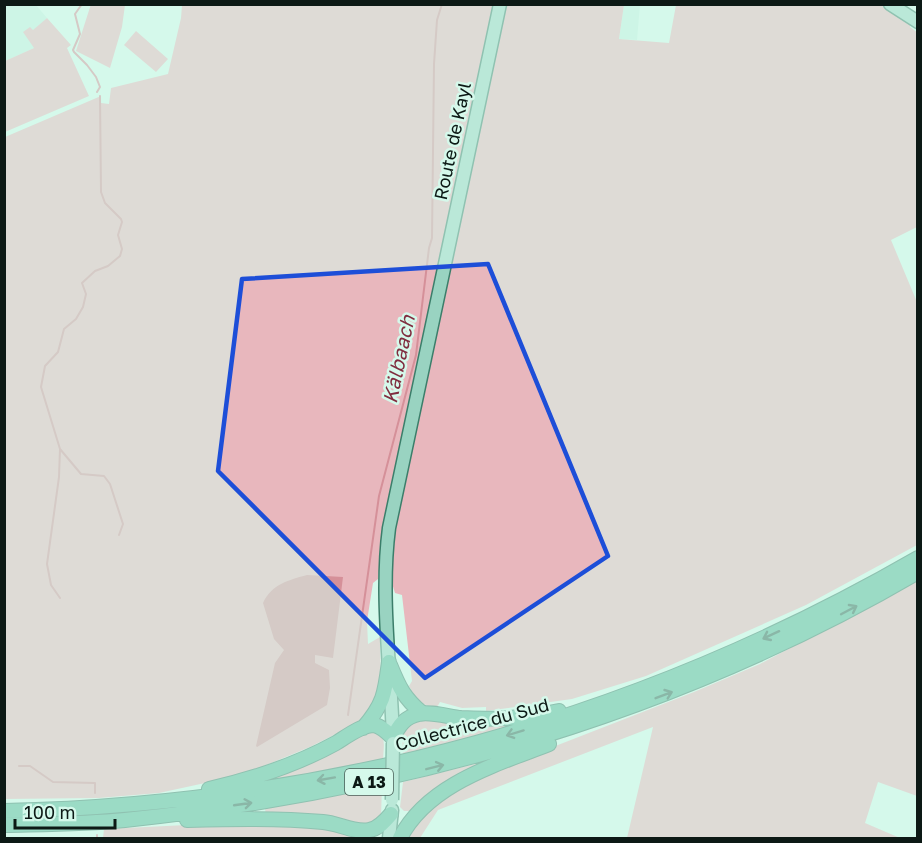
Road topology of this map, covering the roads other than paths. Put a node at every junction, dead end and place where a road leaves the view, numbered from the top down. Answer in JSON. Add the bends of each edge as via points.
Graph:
{"nodes":[{"id":1,"x":500,"y":4,"type":"edge"},
{"id":2,"x":890,"y":4,"type":"edge"},
{"id":3,"x":918,"y":22,"type":"edge"},
{"id":4,"x":918,"y":558,"type":"edge"},
{"id":5,"x":918,"y":572,"type":"edge"},
{"id":6,"x":389,"y":663,"type":"junction"},
{"id":7,"x":610,"y":708,"type":"junction"},
{"id":8,"x":422,"y":713,"type":"junction"},
{"id":9,"x":363,"y":728,"type":"junction"},
{"id":10,"x":393,"y":740,"type":"junction"},
{"id":11,"x":142,"y":804,"type":"junction"},
{"id":12,"x":392,"y":807,"type":"junction"},
{"id":13,"x":4,"y":811,"type":"edge"},
{"id":14,"x":415,"y":815,"type":"junction"},
{"id":15,"x":123,"y":820,"type":"junction"},
{"id":16,"x":4,"y":825,"type":"edge"},
{"id":17,"x":362,"y":834,"type":"edge"},
{"id":18,"x":389,"y":838,"type":"edge"},
{"id":19,"x":400,"y":838,"type":"edge"}],
"edges":[{"from":1,"to":6,"type":"main road","name":"Route de Kayl","via":[[386,549]]},
{"from":2,"to":3,"type":"main road"},
{"from":4,"to":7,"type":"highway","name":"Collectrice du Sud","number":"A 13","one_way":true,"via":[[790,626]]},
{"from":7,"to":5,"type":"highway","name":"Collectrice du Sud","number":"A 13","one_way":true,"via":[[675,690],[756,656]]},
{"from":6,"to":8,"type":"highway","via":[[407,700]]},
{"from":6,"to":9,"type":"highway","number":"A 13","via":[[385,695]]},
{"from":6,"to":10,"type":"main road","name":"Route de Kayl"},
{"from":7,"to":8,"type":"highway","number":"A 13","via":[[590,703],[546,714],[503,718]]},
{"from":7,"to":11,"type":"highway","name":"Collectrice du Sud","number":"A 13","one_way":true,"via":[[331,778]]},
{"from":7,"to":14,"type":"highway","number":"A 13","via":[[587,728],[465,779]]},
{"from":15,"to":7,"type":"highway","name":"Collectrice du Sud","number":"A 13","one_way":true,"via":[[338,789],[475,757]]},
{"from":8,"to":10,"type":"highway","via":[[400,724]]},
{"from":9,"to":10,"type":"highway","via":[[382,728]]},
{"from":9,"to":11,"type":"highway","number":"A 13","via":[[277,770]]},
{"from":10,"to":12,"type":"main road","name":"Route de Kayl","bridge":true},
{"from":11,"to":13,"type":"highway","name":"Collectrice du Sud","number":"A 13"},
{"from":12,"to":14,"type":"highway","number":"A 13","via":[[403,815]]},
{"from":12,"to":17,"type":"highway","number":"A 13","via":[[378,827]]},
{"from":12,"to":18,"type":"main road","name":"Route de Kayl"},
{"from":14,"to":19,"type":"highway","number":"A 13"},
{"from":15,"to":16,"type":"highway","name":"Collectrice du Sud","number":"A 13"},
{"from":15,"to":17,"type":"highway","number":"A 13","via":[[240,818],[326,822]]}]}
